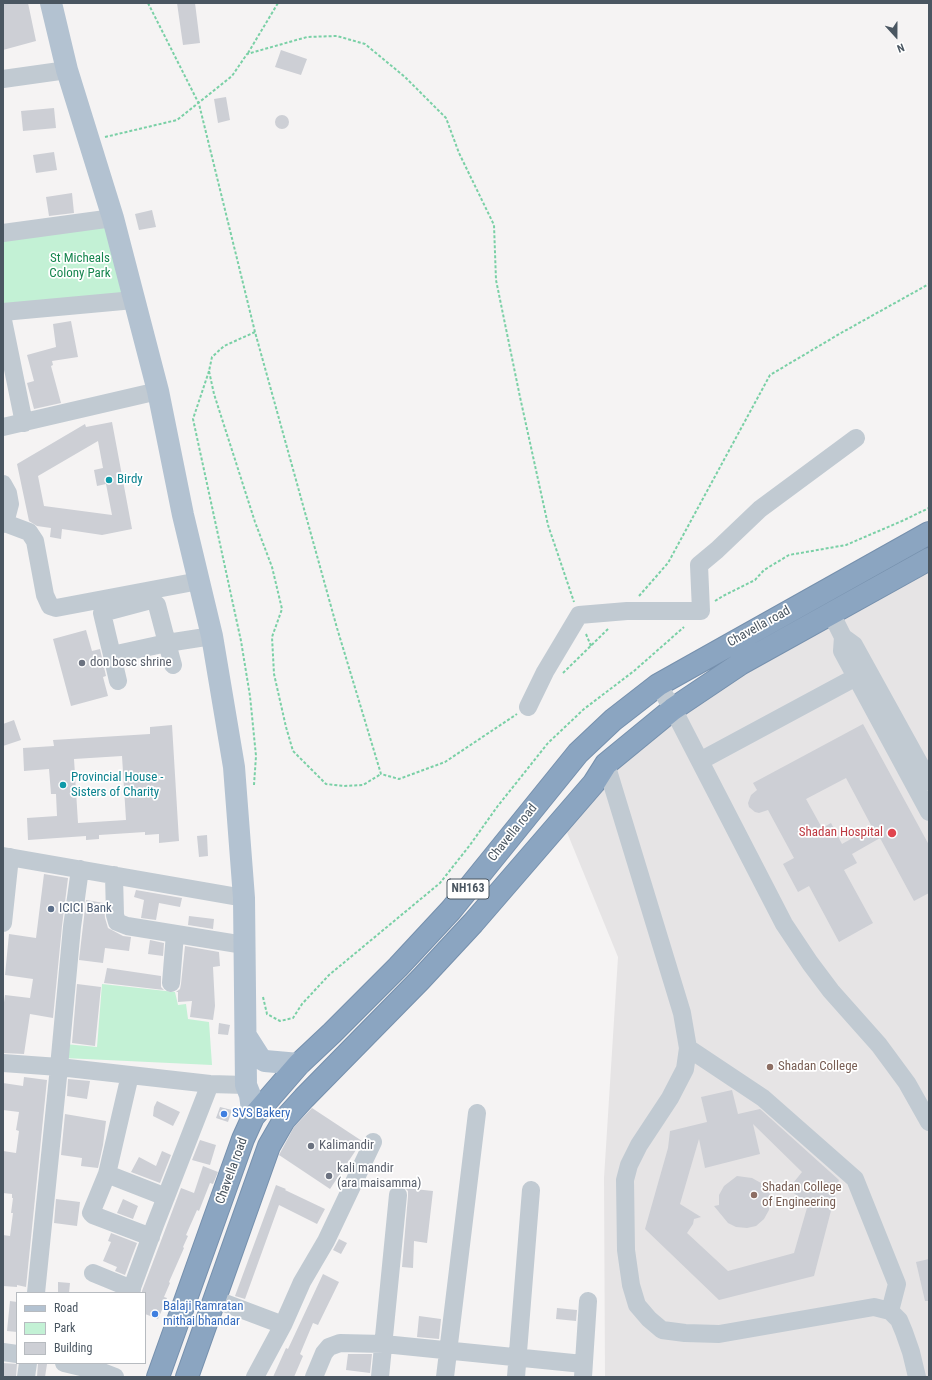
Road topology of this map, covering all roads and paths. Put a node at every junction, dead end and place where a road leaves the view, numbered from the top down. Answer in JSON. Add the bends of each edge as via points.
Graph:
{"nodes":[{"id":1,"x":51,"y":3,"type":"edge"},
{"id":2,"x":148,"y":3,"type":"edge"},
{"id":3,"x":278,"y":3,"type":"edge"},
{"id":4,"x":247,"y":54,"type":"junction"},
{"id":5,"x":67,"y":70,"type":"junction"},
{"id":6,"x":3,"y":80,"type":"edge"},
{"id":7,"x":198,"y":102,"type":"junction"},
{"id":8,"x":89,"y":141,"type":"junction"},
{"id":9,"x":113,"y":218,"type":"junction"},
{"id":10,"x":3,"y":233,"type":"edge"},
{"id":11,"x":929,"y":284,"type":"edge"},
{"id":12,"x":134,"y":300,"type":"junction"},
{"id":13,"x":3,"y":312,"type":"edge"},
{"id":14,"x":3,"y":320,"type":"edge"},
{"id":15,"x":255,"y":332,"type":"junction"},
{"id":16,"x":209,"y":371,"type":"junction"},
{"id":17,"x":158,"y":391,"type":"junction"},
{"id":18,"x":24,"y":423,"type":"junction"},
{"id":19,"x":3,"y":427,"type":"edge"},
{"id":20,"x":856,"y":438,"type":"dead end"},
{"id":21,"x":3,"y":484,"type":"edge"},
{"id":22,"x":929,"y":508,"type":"edge"},
{"id":23,"x":4,"y":523,"type":"edge"},
{"id":24,"x":929,"y":533,"type":"edge"},
{"id":25,"x":929,"y":559,"type":"edge"},
{"id":26,"x":199,"y":581,"type":"junction"},
{"id":27,"x":627,"y":611,"type":"junction"},
{"id":28,"x":701,"y":611,"type":"junction"},
{"id":29,"x":831,"y":613,"type":"junction"},
{"id":30,"x":579,"y":615,"type":"junction"},
{"id":31,"x":212,"y":636,"type":"junction"},
{"id":32,"x":173,"y":643,"type":"junction"},
{"id":33,"x":847,"y":644,"type":"junction"},
{"id":34,"x":591,"y":646,"type":"junction"},
{"id":35,"x":112,"y":655,"type":"junction"},
{"id":36,"x":173,"y":665,"type":"dead end"},
{"id":37,"x":562,"y":673,"type":"dead end"},
{"id":38,"x":856,"y":677,"type":"junction"},
{"id":39,"x":118,"y":681,"type":"dead end"},
{"id":40,"x":658,"y":685,"type":"junction"},
{"id":41,"x":528,"y":707,"type":"joint"},
{"id":42,"x":673,"y":709,"type":"junction"},
{"id":43,"x":700,"y":761,"type":"junction"},
{"id":44,"x":606,"y":764,"type":"junction"},
{"id":45,"x":381,"y":774,"type":"junction"},
{"id":46,"x":929,"y":781,"type":"edge"},
{"id":47,"x":253,"y":791,"type":"dead end"},
{"id":48,"x":929,"y":812,"type":"edge"},
{"id":49,"x":6,"y":857,"type":"edge"},
{"id":50,"x":80,"y":869,"type":"junction"},
{"id":51,"x":114,"y":875,"type":"junction"},
{"id":52,"x":244,"y":898,"type":"junction"},
{"id":53,"x":3,"y":923,"type":"edge"},
{"id":54,"x":175,"y":934,"type":"junction"},
{"id":55,"x":244,"y":945,"type":"junction"},
{"id":56,"x":170,"y":984,"type":"dead end"},
{"id":57,"x":262,"y":993,"type":"dead end"},
{"id":58,"x":246,"y":1036,"type":"junction"},
{"id":59,"x":688,"y":1048,"type":"junction"},
{"id":60,"x":3,"y":1063,"type":"edge"},
{"id":61,"x":299,"y":1064,"type":"junction"},
{"id":62,"x":59,"y":1067,"type":"junction"},
{"id":63,"x":130,"y":1075,"type":"junction"},
{"id":64,"x":210,"y":1084,"type":"junction"},
{"id":65,"x":246,"y":1085,"type":"junction"},
{"id":66,"x":477,"y":1113,"type":"dead end"},
{"id":67,"x":253,"y":1117,"type":"junction"},
{"id":68,"x":929,"y":1122,"type":"edge"},
{"id":69,"x":373,"y":1142,"type":"dead end"},
{"id":70,"x":107,"y":1174,"type":"junction"},
{"id":71,"x":531,"y":1190,"type":"dead end"},
{"id":72,"x":398,"y":1195,"type":"dead end"},
{"id":73,"x":166,"y":1197,"type":"junction"},
{"id":74,"x":151,"y":1238,"type":"junction"},
{"id":75,"x":93,"y":1273,"type":"dead end"},
{"id":76,"x":131,"y":1291,"type":"edge"},
{"id":77,"x":36,"y":1292,"type":"edge"},
{"id":78,"x":214,"y":1299,"type":"junction"},
{"id":79,"x":588,"y":1301,"type":"dead end"},
{"id":80,"x":890,"y":1311,"type":"junction"},
{"id":81,"x":283,"y":1325,"type":"junction"},
{"id":82,"x":384,"y":1344,"type":"junction"},
{"id":83,"x":449,"y":1351,"type":"junction"},
{"id":84,"x":3,"y":1352,"type":"edge"},
{"id":85,"x":16,"y":1354,"type":"edge"},
{"id":86,"x":518,"y":1357,"type":"junction"},
{"id":87,"x":28,"y":1364,"type":"edge"},
{"id":88,"x":69,"y":1364,"type":"edge"},
{"id":89,"x":583,"y":1370,"type":"edge"},
{"id":90,"x":106,"y":1372,"type":"edge"},
{"id":91,"x":26,"y":1377,"type":"edge"},
{"id":92,"x":158,"y":1377,"type":"edge"},
{"id":93,"x":186,"y":1377,"type":"edge"},
{"id":94,"x":255,"y":1377,"type":"edge"},
{"id":95,"x":314,"y":1377,"type":"edge"},
{"id":96,"x":380,"y":1377,"type":"edge"},
{"id":97,"x":446,"y":1377,"type":"edge"},
{"id":98,"x":516,"y":1377,"type":"edge"},
{"id":99,"x":918,"y":1377,"type":"edge"}],
"edges":[{"from":1,"to":5,"type":"main road"},
{"from":2,"to":7,"type":"path"},
{"from":3,"to":4,"type":"path"},
{"from":4,"to":7,"type":"path","via":[[232,76]]},
{"from":4,"to":30,"type":"path","via":[[307,37],[337,36],[365,44],[405,77],[446,118],[459,153],[494,225],[496,280],[548,525]]},
{"from":5,"to":6,"type":"street"},
{"from":5,"to":8,"type":"main road"},
{"from":7,"to":8,"type":"path","via":[[177,120]]},
{"from":7,"to":15,"type":"path"},
{"from":8,"to":9,"type":"main road"},
{"from":9,"to":10,"type":"street"},
{"from":9,"to":12,"type":"main road"},
{"from":11,"to":27,"type":"path","via":[[770,376],[668,563]]},
{"from":12,"to":13,"type":"street"},
{"from":12,"to":17,"type":"main road"},
{"from":14,"to":18,"type":"street"},
{"from":15,"to":16,"type":"path","via":[[224,346],[212,357]]},
{"from":15,"to":45,"type":"path","via":[[337,628]]},
{"from":16,"to":45,"type":"path","via":[[255,522],[272,567],[282,609],[272,637],[274,674],[293,751],[326,784],[363,785]]},
{"from":16,"to":47,"type":"path","via":[[193,419],[244,657],[256,756]]},
{"from":17,"to":18,"type":"street"},
{"from":17,"to":26,"type":"main road"},
{"from":18,"to":19,"type":"street"},
{"from":20,"to":28,"type":"street","via":[[760,509],[699,565]]},
{"from":21,"to":23,"type":"street","via":[[10,504]]},
{"from":22,"to":28,"type":"path","via":[[846,545],[789,555],[764,570],[755,580],[723,596]]},
{"from":23,"to":26,"type":"street","via":[[29,532],[35,541],[45,595],[50,606],[56,608]]},
{"from":24,"to":40,"type":"highway","name":"Chavella road","number":"NH163"},
{"from":25,"to":29,"type":"highway","name":"Chavella road","number":"NH163"},
{"from":26,"to":31,"type":"main road"},
{"from":27,"to":28,"type":"street"},
{"from":27,"to":30,"type":"street"},
{"from":27,"to":34,"type":"path"},
{"from":28,"to":57,"type":"path","via":[[634,671],[584,709],[548,743],[440,883],[329,975],[302,1004],[293,1018],[280,1021],[267,1014]]},
{"from":29,"to":33,"type":"street"},
{"from":29,"to":42,"type":"highway","name":"Chavella road","number":"NH163","via":[[740,664]]},
{"from":30,"to":34,"type":"path"},
{"from":30,"to":41,"type":"street"},
{"from":31,"to":32,"type":"street"},
{"from":31,"to":52,"type":"main road","via":[[234,768]]},
{"from":32,"to":35,"type":"street"},
{"from":32,"to":35,"type":"street","via":[[157,605],[151,600],[102,613]]},
{"from":32,"to":36,"type":"street"},
{"from":33,"to":38,"type":"street"},
{"from":33,"to":46,"type":"street"},
{"from":34,"to":37,"type":"path"},
{"from":35,"to":39,"type":"street"},
{"from":38,"to":43,"type":"street"},
{"from":38,"to":48,"type":"street"},
{"from":40,"to":42,"type":"street"},
{"from":40,"to":61,"type":"highway","name":"Chavella road","number":"NH163","via":[[613,720],[578,753],[451,910],[398,967]]},
{"from":41,"to":45,"type":"path","via":[[445,762],[399,779]]},
{"from":42,"to":43,"type":"street"},
{"from":42,"to":44,"type":"highway","name":"Chavella road","number":"NH163"},
{"from":43,"to":68,"type":"street","via":[[784,924],[827,985],[879,1045],[907,1083]]},
{"from":44,"to":59,"type":"street","via":[[682,1013]]},
{"from":44,"to":78,"type":"highway","name":"Chavella road","number":"NH163","via":[[594,783],[473,923],[284,1120],[269,1146]]},
{"from":49,"to":50,"type":"street"},
{"from":49,"to":53,"type":"street"},
{"from":50,"to":51,"type":"street"},
{"from":50,"to":62,"type":"street"},
{"from":51,"to":52,"type":"street"},
{"from":51,"to":54,"type":"street","via":[[117,922]]},
{"from":52,"to":55,"type":"main road"},
{"from":54,"to":55,"type":"street"},
{"from":54,"to":56,"type":"street"},
{"from":55,"to":58,"type":"main road"},
{"from":58,"to":61,"type":"main road","via":[[260,1058],[265,1061]]},
{"from":58,"to":65,"type":"main road"},
{"from":59,"to":80,"type":"street","via":[[763,1098],[855,1179],[898,1284]]},
{"from":59,"to":80,"type":"street","via":[[685,1069],[670,1098],[639,1145],[625,1180],[626,1250],[637,1305],[662,1330],[719,1334],[874,1307]]},
{"from":60,"to":62,"type":"street"},
{"from":61,"to":67,"type":"highway","name":"Chavella road","number":"NH163"},
{"from":62,"to":63,"type":"street"},
{"from":62,"to":77,"type":"street"},
{"from":63,"to":64,"type":"street"},
{"from":63,"to":70,"type":"street"},
{"from":64,"to":65,"type":"street"},
{"from":64,"to":73,"type":"street"},
{"from":65,"to":67,"type":"main road"},
{"from":66,"to":83,"type":"street"},
{"from":67,"to":92,"type":"highway","name":"Chavella road","number":"NH163","via":[[243,1138]]},
{"from":69,"to":81,"type":"street"},
{"from":70,"to":73,"type":"street"},
{"from":70,"to":74,"type":"street","via":[[92,1214]]},
{"from":71,"to":86,"type":"street"},
{"from":72,"to":82,"type":"street"},
{"from":73,"to":74,"type":"street"},
{"from":74,"to":76,"type":"street"},
{"from":75,"to":76,"type":"street"},
{"from":78,"to":81,"type":"street"},
{"from":78,"to":93,"type":"highway","name":"Chavella road","number":"NH163"},
{"from":79,"to":89,"type":"street"},
{"from":80,"to":99,"type":"street","via":[[899,1320]]},
{"from":81,"to":94,"type":"street"},
{"from":82,"to":83,"type":"street"},
{"from":82,"to":95,"type":"street","via":[[340,1343],[330,1346],[324,1353]]},
{"from":82,"to":96,"type":"street"},
{"from":83,"to":86,"type":"street"},
{"from":83,"to":97,"type":"street"},
{"from":84,"to":85,"type":"street"},
{"from":86,"to":89,"type":"street"},
{"from":86,"to":98,"type":"street"},
{"from":87,"to":91,"type":"street"},
{"from":88,"to":90,"type":"street"}]}
